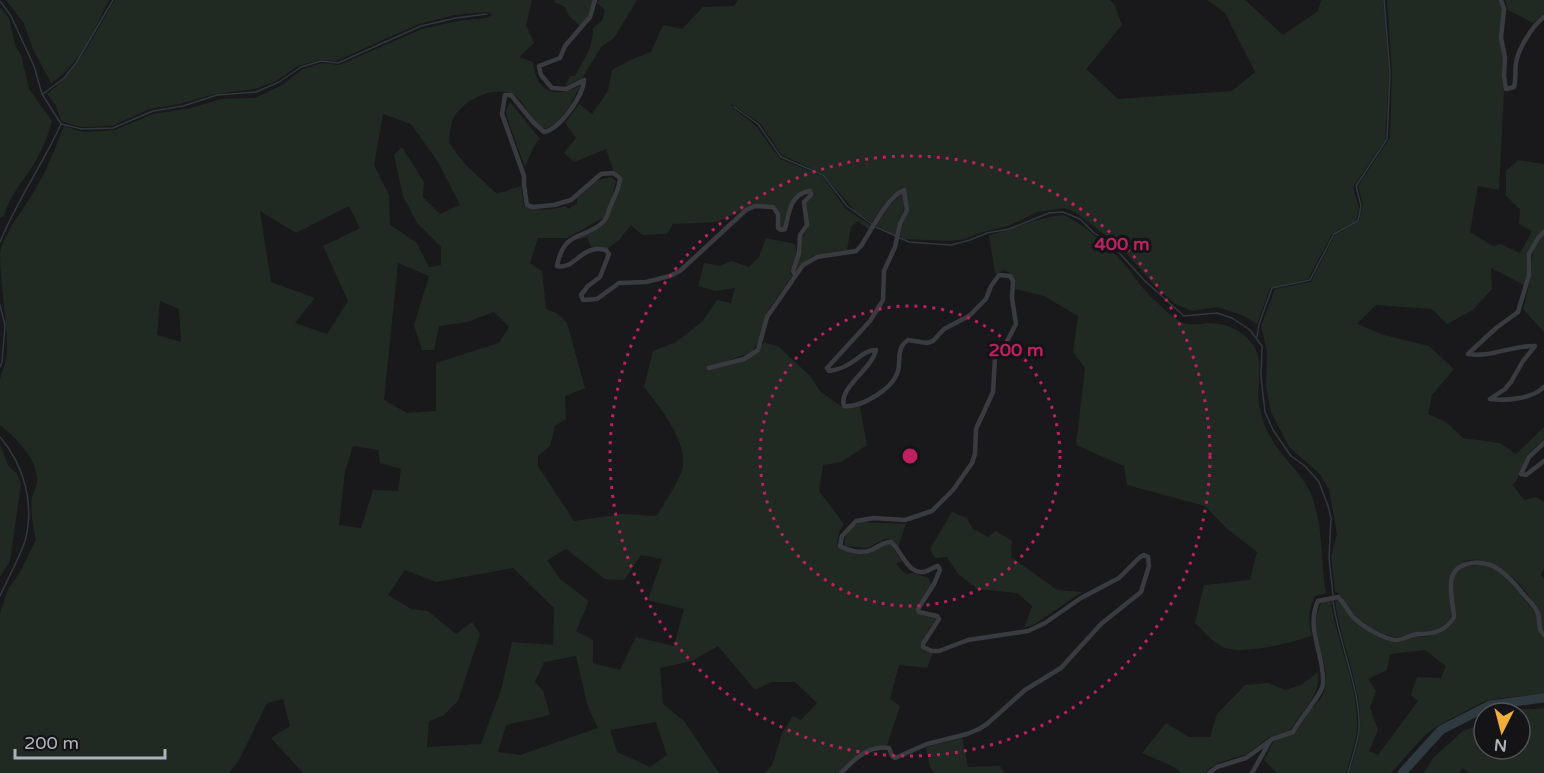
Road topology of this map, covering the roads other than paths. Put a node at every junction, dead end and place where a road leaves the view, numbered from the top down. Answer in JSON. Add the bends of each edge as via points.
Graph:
{"nodes":[{"id":1,"x":595,"y":0,"type":"edge"},
{"id":2,"x":1501,"y":0,"type":"edge"},
{"id":3,"x":1544,"y":17,"type":"edge"},
{"id":4,"x":1544,"y":232,"type":"edge"},
{"id":5,"x":795,"y":275,"type":"junction"},
{"id":6,"x":709,"y":368,"type":"dead end"},
{"id":7,"x":1544,"y":387,"type":"edge"},
{"id":8,"x":1544,"y":443,"type":"edge"},
{"id":9,"x":1544,"y":461,"type":"edge"},
{"id":10,"x":1544,"y":635,"type":"edge"},
{"id":11,"x":1272,"y":739,"type":"junction"},
{"id":12,"x":841,"y":773,"type":"edge"},
{"id":13,"x":1209,"y":773,"type":"edge"},
{"id":14,"x":1252,"y":773,"type":"edge"}],
"edges":[{"from":1,"to":5,"type":"street","via":[[590,17],[560,57],[539,66],[552,88],[566,89],[584,80],[563,120],[544,132],[511,95],[506,94],[502,105],[524,176],[527,205],[554,205],[571,200],[601,174],[613,173],[620,178],[606,220],[568,241],[557,266],[569,265],[591,249],[606,250],[609,254],[600,277],[581,296],[583,300],[597,299],[619,284],[646,282],[680,271],[740,214],[755,206],[776,209],[778,228],[784,229],[793,201],[812,192],[803,205],[807,225],[799,240]]},
{"from":2,"to":3,"type":"street","via":[[1506,88],[1514,87],[1516,60],[1535,24]]},
{"from":4,"to":7,"type":"street","via":[[1529,254],[1529,275],[1518,312],[1468,354],[1535,346],[1511,382],[1490,399],[1505,401]]},
{"from":5,"to":6,"type":"street","via":[[767,317],[758,350],[744,359]]},
{"from":5,"to":12,"type":"street","via":[[817,257],[856,251],[887,206],[904,190],[907,210],[884,271],[883,300],[870,321],[827,368],[836,370],[876,350],[842,399],[844,406],[869,401],[896,376],[900,349],[908,340],[933,341],[944,328],[981,306],[999,275],[1010,276],[1013,281],[1016,324],[995,358],[993,393],[976,429],[972,463],[932,511],[905,520],[856,521],[839,542],[845,549],[865,551],[891,542],[916,571],[926,572],[938,566],[934,584],[918,609],[939,619],[923,647],[939,651],[968,640],[1037,628],[1081,597],[1119,578],[1140,557],[1144,555],[1150,561],[1141,592],[1101,624],[1061,668],[1025,690],[987,724],[895,758],[889,748],[867,751]]},
{"from":8,"to":9,"type":"street","via":[[1529,457],[1521,474],[1526,475]]},
{"from":10,"to":11,"type":"street","via":[[1538,614],[1517,585],[1499,569],[1481,562],[1462,565],[1451,577],[1454,616],[1446,627],[1431,634],[1392,639],[1354,618],[1338,597],[1318,601],[1312,622],[1322,670],[1321,691],[1293,732]]},
{"from":11,"to":13,"type":"street","via":[[1246,758]]},
{"from":11,"to":14,"type":"street"}]}
